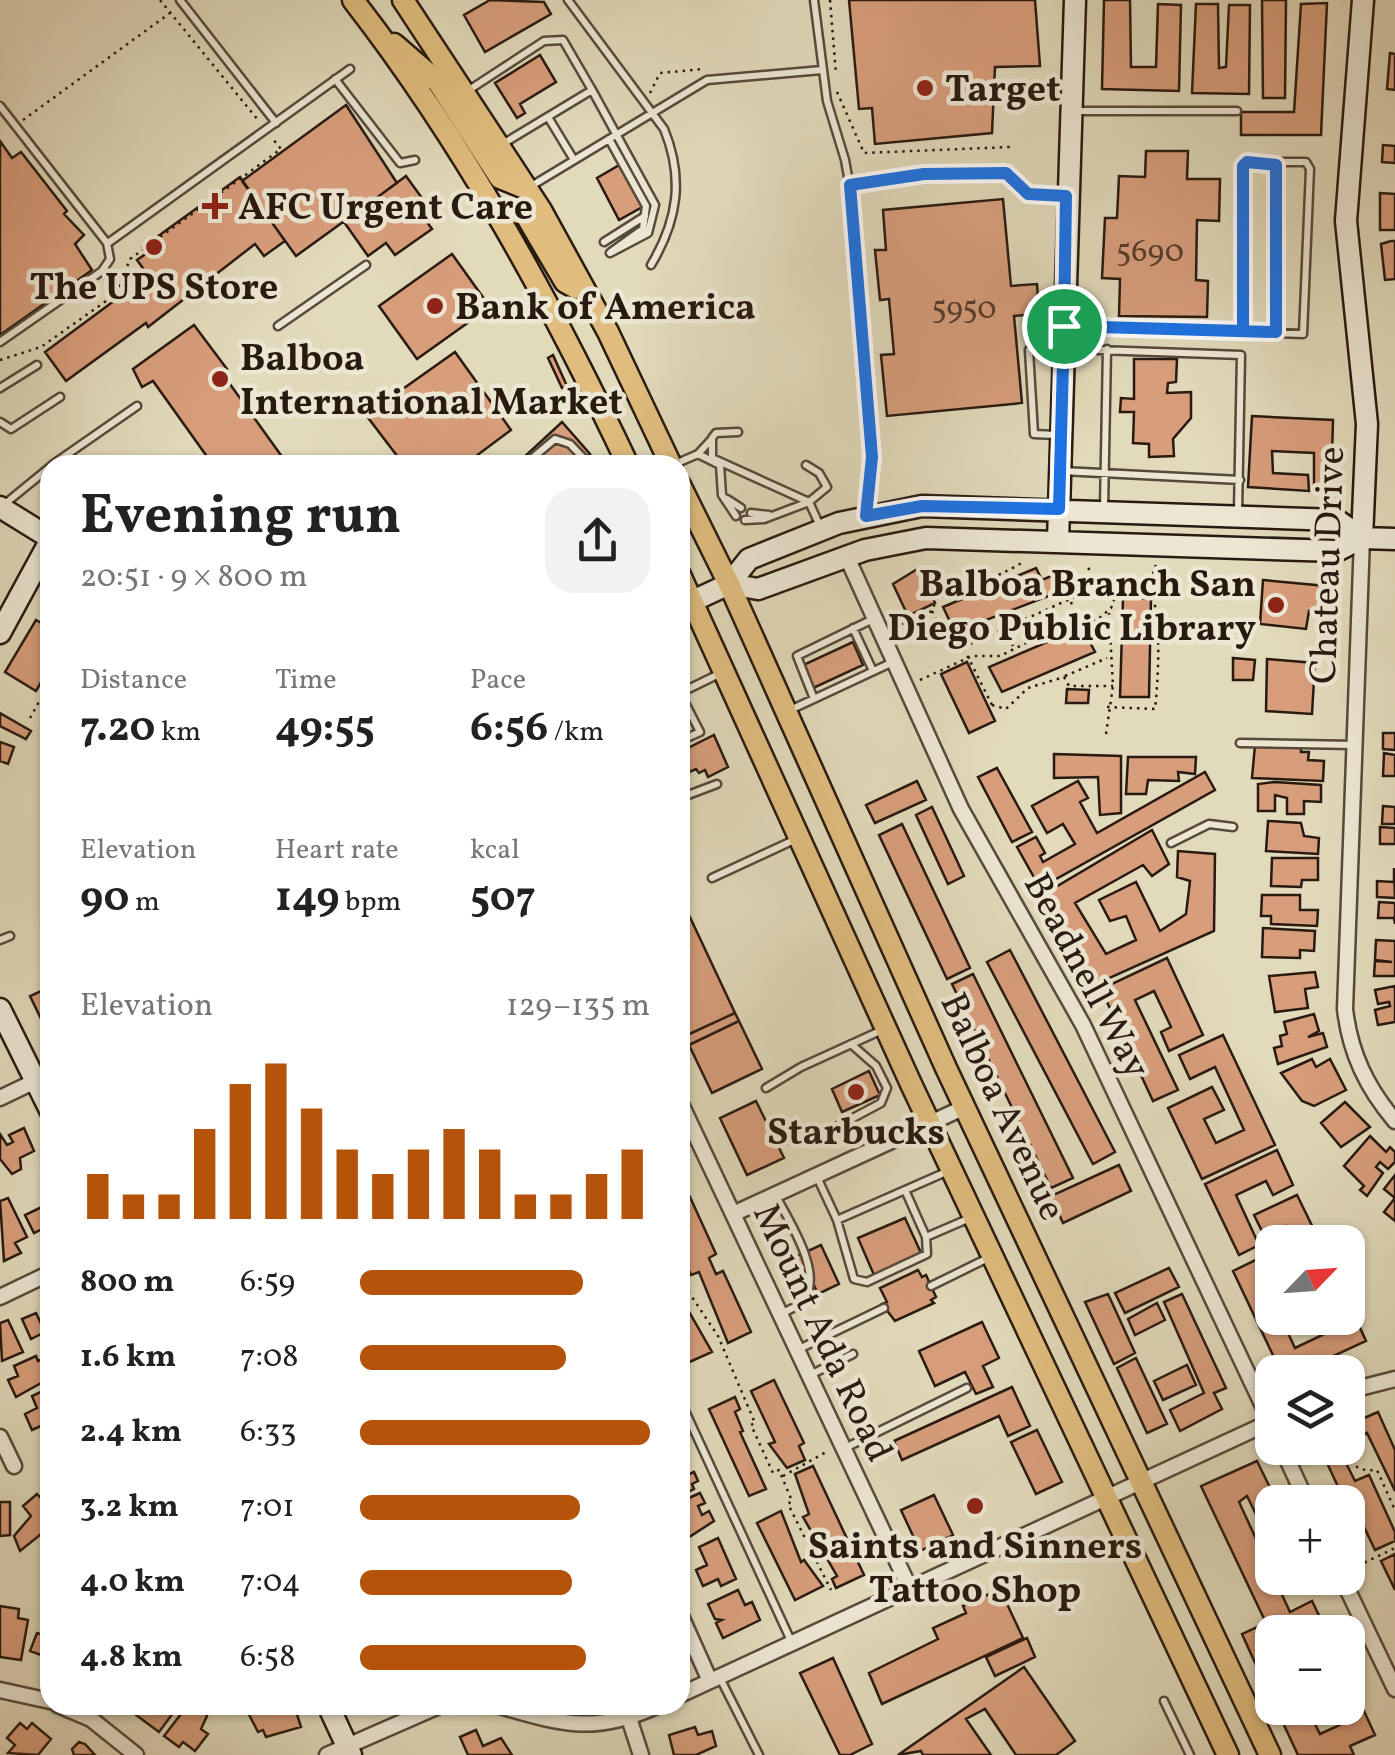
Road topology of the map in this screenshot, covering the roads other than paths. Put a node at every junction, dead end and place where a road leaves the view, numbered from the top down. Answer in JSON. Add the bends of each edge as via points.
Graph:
{"nodes":[{"id":1,"x":180,"y":0,"type":"edge"},
{"id":2,"x":354,"y":0,"type":"edge"},
{"id":3,"x":403,"y":0,"type":"edge"},
{"id":4,"x":568,"y":0,"type":"edge"},
{"id":5,"x":814,"y":0,"type":"edge"},
{"id":6,"x":1075,"y":0,"type":"edge"},
{"id":7,"x":1363,"y":0,"type":"edge"},
{"id":8,"x":374,"y":26,"type":"junction"},
{"id":9,"x":350,"y":69,"type":"dead end"},
{"id":10,"x":822,"y":70,"type":"junction"},
{"id":11,"x":336,"y":80,"type":"junction"},
{"id":12,"x":592,"y":90,"type":"junction"},
{"id":13,"x":466,"y":92,"type":"junction"},
{"id":14,"x":0,"y":106,"type":"edge"},
{"id":15,"x":1074,"y":111,"type":"junction"},
{"id":16,"x":1236,"y":111,"type":"dead end"},
{"id":17,"x":652,"y":114,"type":"junction"},
{"id":18,"x":548,"y":116,"type":"junction"},
{"id":19,"x":276,"y":123,"type":"junction"},
{"id":20,"x":618,"y":134,"type":"junction"},
{"id":21,"x":610,"y":139,"type":"junction"},
{"id":22,"x":500,"y":145,"type":"junction"},
{"id":23,"x":415,"y":160,"type":"dead end"},
{"id":24,"x":574,"y":160,"type":"junction"},
{"id":25,"x":1276,"y":165,"type":"junction"},
{"id":26,"x":850,"y":185,"type":"junction"},
{"id":27,"x":527,"y":188,"type":"junction"},
{"id":28,"x":1066,"y":196,"type":"junction"},
{"id":29,"x":494,"y":208,"type":"junction"},
{"id":30,"x":647,"y":214,"type":"junction"},
{"id":31,"x":604,"y":242,"type":"dead end"},
{"id":32,"x":107,"y":243,"type":"junction"},
{"id":33,"x":366,"y":265,"type":"dead end"},
{"id":34,"x":650,"y":265,"type":"dead end"},
{"id":35,"x":587,"y":294,"type":"junction"},
{"id":36,"x":278,"y":326,"type":"dead end"},
{"id":37,"x":1064,"y":326,"type":"junction"},
{"id":38,"x":1243,"y":331,"type":"junction"},
{"id":39,"x":1276,"y":332,"type":"junction"},
{"id":40,"x":0,"y":342,"type":"edge"},
{"id":41,"x":1064,"y":348,"type":"junction"},
{"id":42,"x":1029,"y":350,"type":"dead end"},
{"id":43,"x":1107,"y":350,"type":"junction"},
{"id":44,"x":37,"y":366,"type":"dead end"},
{"id":45,"x":0,"y":388,"type":"edge"},
{"id":46,"x":60,"y":397,"type":"dead end"},
{"id":47,"x":137,"y":406,"type":"dead end"},
{"id":48,"x":0,"y":422,"type":"edge"},
{"id":49,"x":738,"y":432,"type":"dead end"},
{"id":50,"x":1062,"y":435,"type":"junction"},
{"id":51,"x":712,"y":438,"type":"junction"},
{"id":52,"x":698,"y":454,"type":"junction"},
{"id":53,"x":67,"y":455,"type":"edge"},
{"id":54,"x":536,"y":455,"type":"edge"},
{"id":55,"x":580,"y":455,"type":"edge"},
{"id":56,"x":623,"y":455,"type":"edge"},
{"id":57,"x":667,"y":455,"type":"edge"},
{"id":58,"x":690,"y":457,"type":"edge"},
{"id":59,"x":712,"y":458,"type":"junction"},
{"id":60,"x":806,"y":465,"type":"dead end"},
{"id":61,"x":1061,"y":471,"type":"junction"},
{"id":62,"x":40,"y":475,"type":"edge"},
{"id":63,"x":1104,"y":475,"type":"junction"},
{"id":64,"x":1240,"y":480,"type":"junction"},
{"id":65,"x":809,"y":502,"type":"junction"},
{"id":66,"x":690,"y":505,"type":"edge"},
{"id":67,"x":1,"y":507,"type":"edge"},
{"id":68,"x":1059,"y":509,"type":"junction"},
{"id":69,"x":1104,"y":510,"type":"junction"},
{"id":70,"x":738,"y":512,"type":"dead end"},
{"id":71,"x":751,"y":512,"type":"dead end"},
{"id":72,"x":772,"y":516,"type":"junction"},
{"id":73,"x":866,"y":516,"type":"junction"},
{"id":74,"x":1238,"y":516,"type":"junction"},
{"id":75,"x":745,"y":520,"type":"dead end"},
{"id":76,"x":822,"y":530,"type":"junction"},
{"id":77,"x":40,"y":533,"type":"edge"},
{"id":78,"x":1362,"y":538,"type":"junction"},
{"id":79,"x":1395,"y":539,"type":"edge"},
{"id":80,"x":1058,"y":541,"type":"junction"},
{"id":81,"x":846,"y":556,"type":"junction"},
{"id":82,"x":40,"y":559,"type":"edge"},
{"id":83,"x":729,"y":584,"type":"junction"},
{"id":84,"x":690,"y":602,"type":"edge"},
{"id":85,"x":690,"y":611,"type":"edge"},
{"id":86,"x":873,"y":618,"type":"junction"},
{"id":87,"x":853,"y":628,"type":"junction"},
{"id":88,"x":0,"y":633,"type":"edge"},
{"id":89,"x":893,"y":662,"type":"junction"},
{"id":90,"x":724,"y":672,"type":"junction"},
{"id":91,"x":873,"y":672,"type":"junction"},
{"id":92,"x":690,"y":688,"type":"edge"},
{"id":93,"x":814,"y":698,"type":"junction"},
{"id":94,"x":690,"y":712,"type":"edge"},
{"id":95,"x":786,"y":712,"type":"junction"},
{"id":96,"x":690,"y":736,"type":"edge"},
{"id":97,"x":1240,"y":743,"type":"dead end"},
{"id":98,"x":1355,"y":745,"type":"junction"},
{"id":99,"x":717,"y":784,"type":"dead end"},
{"id":100,"x":690,"y":794,"type":"edge"},
{"id":101,"x":1233,"y":827,"type":"dead end"},
{"id":102,"x":799,"y":837,"type":"junction"},
{"id":103,"x":1171,"y":843,"type":"dead end"},
{"id":104,"x":712,"y":878,"type":"dead end"},
{"id":105,"x":10,"y":936,"type":"dead end"},
{"id":106,"x":0,"y":940,"type":"edge"},
{"id":107,"x":0,"y":1008,"type":"edge"},
{"id":108,"x":886,"y":1028,"type":"junction"},
{"id":109,"x":852,"y":1044,"type":"junction"},
{"id":110,"x":40,"y":1072,"type":"edge"},
{"id":111,"x":40,"y":1078,"type":"edge"},
{"id":112,"x":766,"y":1088,"type":"dead end"},
{"id":113,"x":0,"y":1098,"type":"edge"},
{"id":114,"x":965,"y":1107,"type":"junction"},
{"id":115,"x":1395,"y":1122,"type":"edge"},
{"id":116,"x":690,"y":1123,"type":"edge"},
{"id":117,"x":930,"y":1123,"type":"junction"},
{"id":118,"x":790,"y":1140,"type":"dead end"},
{"id":119,"x":952,"y":1170,"type":"junction"},
{"id":120,"x":816,"y":1176,"type":"junction"},
{"id":121,"x":905,"y":1190,"type":"junction"},
{"id":122,"x":776,"y":1194,"type":"junction"},
{"id":123,"x":733,"y":1214,"type":"junction"},
{"id":124,"x":974,"y":1216,"type":"junction"},
{"id":125,"x":837,"y":1220,"type":"junction"},
{"id":126,"x":926,"y":1237,"type":"junction"},
{"id":127,"x":993,"y":1256,"type":"junction"},
{"id":128,"x":40,"y":1277,"type":"edge"},
{"id":129,"x":931,"y":1286,"type":"dead end"},
{"id":130,"x":0,"y":1296,"type":"edge"},
{"id":131,"x":884,"y":1308,"type":"dead end"},
{"id":132,"x":779,"y":1315,"type":"junction"},
{"id":133,"x":796,"y":1350,"type":"junction"},
{"id":134,"x":854,"y":1354,"type":"dead end"},
{"id":135,"x":808,"y":1376,"type":"junction"},
{"id":136,"x":1395,"y":1379,"type":"edge"},
{"id":137,"x":1255,"y":1387,"type":"edge"},
{"id":138,"x":1365,"y":1387,"type":"edge"},
{"id":139,"x":967,"y":1388,"type":"dead end"},
{"id":140,"x":690,"y":1422,"type":"edge"},
{"id":141,"x":1255,"y":1431,"type":"edge"},
{"id":142,"x":0,"y":1437,"type":"edge"},
{"id":143,"x":842,"y":1447,"type":"junction"},
{"id":144,"x":14,"y":1466,"type":"dead end"},
{"id":145,"x":1140,"y":1482,"type":"junction"},
{"id":146,"x":1105,"y":1498,"type":"junction"},
{"id":147,"x":910,"y":1589,"type":"junction"},
{"id":148,"x":1350,"y":1595,"type":"edge"},
{"id":149,"x":690,"y":1633,"type":"edge"},
{"id":150,"x":792,"y":1644,"type":"junction"},
{"id":151,"x":715,"y":1679,"type":"junction"},
{"id":152,"x":0,"y":1690,"type":"edge"},
{"id":153,"x":690,"y":1690,"type":"edge"},
{"id":154,"x":1395,"y":1690,"type":"edge"},
{"id":155,"x":40,"y":1700,"type":"edge"},
{"id":156,"x":1164,"y":1701,"type":"dead end"},
{"id":157,"x":82,"y":1715,"type":"edge"},
{"id":158,"x":331,"y":1715,"type":"edge"},
{"id":159,"x":420,"y":1715,"type":"edge"},
{"id":160,"x":531,"y":1715,"type":"edge"},
{"id":161,"x":636,"y":1715,"type":"edge"},
{"id":162,"x":629,"y":1718,"type":"junction"},
{"id":163,"x":342,"y":1752,"type":"edge"},
{"id":164,"x":136,"y":1755,"type":"edge"},
{"id":165,"x":642,"y":1755,"type":"edge"},
{"id":166,"x":759,"y":1755,"type":"edge"},
{"id":167,"x":1190,"y":1755,"type":"edge"},
{"id":168,"x":1228,"y":1755,"type":"edge"},
{"id":169,"x":1270,"y":1755,"type":"edge"}],
"edges":[{"from":1,"to":19,"type":"lane"},
{"from":2,"to":8,"type":"main road"},
{"from":3,"to":13,"type":"main road"},
{"from":4,"to":17,"type":"lane"},
{"from":5,"to":10,"type":"lane"},
{"from":6,"to":15,"type":"main road"},
{"from":7,"to":78,"type":"main road","name":"Chateau Drive","via":[[1346,221],[1367,424]]},
{"from":8,"to":27,"type":"main road","via":[[438,82],[500,178]]},
{"from":8,"to":29,"type":"main road"},
{"from":9,"to":11,"type":"lane"},
{"from":10,"to":17,"type":"lane","via":[[707,80]]},
{"from":10,"to":26,"type":"lane"},
{"from":11,"to":19,"type":"lane"},
{"from":11,"to":23,"type":"lane","via":[[400,163]]},
{"from":12,"to":13,"type":"lane","via":[[563,40],[544,42]]},
{"from":12,"to":18,"type":"lane"},
{"from":12,"to":20,"type":"lane"},
{"from":13,"to":22,"type":"main road"},
{"from":14,"to":32,"type":"lane"},
{"from":15,"to":16,"type":"lane"},
{"from":15,"to":28,"type":"main road"},
{"from":17,"to":20,"type":"lane"},
{"from":17,"to":34,"type":"lane","via":[[677,166],[675,216]]},
{"from":18,"to":22,"type":"lane"},
{"from":18,"to":24,"type":"lane"},
{"from":19,"to":32,"type":"lane"},
{"from":20,"to":21,"type":"lane"},
{"from":20,"to":30,"type":"lane","via":[[652,194],[654,214],[640,241],[610,253],[643,230]]},
{"from":21,"to":24,"type":"lane"},
{"from":21,"to":30,"type":"lane"},
{"from":22,"to":27,"type":"main road"},
{"from":24,"to":27,"type":"lane"},
{"from":25,"to":38,"type":"lane","via":[[1243,166]]},
{"from":25,"to":39,"type":"lane"},
{"from":25,"to":39,"type":"lane","via":[[1306,162],[1310,169],[1306,330]]},
{"from":26,"to":28,"type":"lane","via":[[924,174],[1006,173],[1028,194]]},
{"from":26,"to":73,"type":"lane","via":[[872,457]]},
{"from":27,"to":35,"type":"main road"},
{"from":28,"to":37,"type":"main road"},
{"from":29,"to":35,"type":"main road","via":[[524,214],[565,282]]},
{"from":29,"to":56,"type":"main road","via":[[573,348]]},
{"from":30,"to":31,"type":"lane"},
{"from":32,"to":40,"type":"lane","via":[[110,259],[102,271]]},
{"from":33,"to":36,"type":"lane"},
{"from":35,"to":57,"type":"main road"},
{"from":37,"to":38,"type":"lane"},
{"from":37,"to":41,"type":"main road"},
{"from":38,"to":39,"type":"lane"},
{"from":41,"to":43,"type":"lane"},
{"from":41,"to":50,"type":"main road"},
{"from":42,"to":50,"type":"lane","via":[[1034,434]]},
{"from":43,"to":63,"type":"lane"},
{"from":43,"to":64,"type":"lane","via":[[1241,356]]},
{"from":44,"to":45,"type":"lane"},
{"from":46,"to":48,"type":"lane","via":[[11,428]]},
{"from":47,"to":53,"type":"lane"},
{"from":49,"to":51,"type":"lane","via":[[726,429]]},
{"from":50,"to":61,"type":"main road"},
{"from":51,"to":52,"type":"lane"},
{"from":51,"to":59,"type":"lane"},
{"from":52,"to":58,"type":"lane"},
{"from":52,"to":59,"type":"lane"},
{"from":54,"to":55,"type":"lane","via":[[555,439]]},
{"from":59,"to":65,"type":"lane"},
{"from":59,"to":70,"type":"lane","via":[[720,465],[722,494]]},
{"from":60,"to":65,"type":"lane","via":[[826,487]]},
{"from":61,"to":63,"type":"lane"},
{"from":61,"to":68,"type":"main road"},
{"from":62,"to":67,"type":"lane"},
{"from":63,"to":64,"type":"lane"},
{"from":63,"to":69,"type":"lane"},
{"from":64,"to":74,"type":"lane"},
{"from":65,"to":72,"type":"lane"},
{"from":65,"to":76,"type":"lane"},
{"from":66,"to":83,"type":"main road","name":"Balboa Avenue"},
{"from":67,"to":77,"type":"main road"},
{"from":68,"to":69,"type":"main road"},
{"from":68,"to":73,"type":"main road","via":[[922,506]]},
{"from":68,"to":80,"type":"main road"},
{"from":69,"to":74,"type":"main road"},
{"from":71,"to":72,"type":"lane"},
{"from":72,"to":75,"type":"lane"},
{"from":73,"to":76,"type":"main road"},
{"from":74,"to":78,"type":"main road","via":[[1337,520]]},
{"from":76,"to":83,"type":"main road","via":[[744,562]]},
{"from":78,"to":79,"type":"main road"},
{"from":78,"to":80,"type":"main road","via":[[1337,551]]},
{"from":78,"to":98,"type":"street","name":"Chateau Drive"},
{"from":80,"to":81,"type":"main road","via":[[926,538]]},
{"from":81,"to":83,"type":"main road","via":[[758,589]]},
{"from":81,"to":86,"type":"street","name":"Beadnell Way"},
{"from":82,"to":88,"type":"main road"},
{"from":83,"to":84,"type":"main road"},
{"from":83,"to":95,"type":"main road","name":"Balboa Avenue"},
{"from":85,"to":90,"type":"main road","name":"Balboa Avenue"},
{"from":86,"to":87,"type":"lane"},
{"from":86,"to":89,"type":"street","name":"Beadnell Way"},
{"from":87,"to":91,"type":"lane"},
{"from":87,"to":93,"type":"lane","via":[[798,656]]},
{"from":89,"to":91,"type":"lane"},
{"from":89,"to":137,"type":"street","name":"Beadnell Way","via":[[961,810],[1083,1025]]},
{"from":90,"to":92,"type":"lane"},
{"from":90,"to":102,"type":"main road","name":"Balboa Avenue"},
{"from":91,"to":93,"type":"lane"},
{"from":93,"to":95,"type":"lane"},
{"from":94,"to":96,"type":"lane","via":[[700,732]]},
{"from":95,"to":114,"type":"main road","name":"Balboa Avenue"},
{"from":97,"to":98,"type":"lane"},
{"from":98,"to":115,"type":"street","name":"Chateau Drive","via":[[1345,1009],[1368,1089]]},
{"from":99,"to":100,"type":"lane"},
{"from":101,"to":103,"type":"lane","via":[[1208,824]]},
{"from":102,"to":104,"type":"lane"},
{"from":102,"to":108,"type":"main road","name":"Balboa Avenue"},
{"from":105,"to":106,"type":"lane"},
{"from":107,"to":110,"type":"main road"},
{"from":108,"to":109,"type":"lane"},
{"from":108,"to":117,"type":"main road","name":"Balboa Avenue"},
{"from":109,"to":112,"type":"lane"},
{"from":109,"to":118,"type":"lane","via":[[876,1066],[887,1088],[882,1102],[836,1127]]},
{"from":111,"to":113,"type":"street"},
{"from":114,"to":117,"type":"street"},
{"from":114,"to":145,"type":"main road","name":"Balboa Avenue"},
{"from":116,"to":123,"type":"street","name":"Mount Ada Road"},
{"from":117,"to":119,"type":"main road","name":"Balboa Avenue"},
{"from":117,"to":120,"type":"street"},
{"from":119,"to":121,"type":"lane"},
{"from":119,"to":124,"type":"main road","name":"Balboa Avenue"},
{"from":120,"to":122,"type":"street"},
{"from":120,"to":125,"type":"lane"},
{"from":121,"to":125,"type":"lane"},
{"from":121,"to":126,"type":"lane"},
{"from":122,"to":123,"type":"street"},
{"from":122,"to":132,"type":"lane","via":[[808,1266],[809,1287],[803,1301]]},
{"from":123,"to":132,"type":"street","name":"Mount Ada Road"},
{"from":124,"to":126,"type":"lane"},
{"from":124,"to":127,"type":"main road","name":"Balboa Avenue"},
{"from":125,"to":126,"type":"lane","via":[[854,1279],[867,1282],[928,1254]]},
{"from":127,"to":129,"type":"lane"},
{"from":127,"to":146,"type":"main road","name":"Balboa Avenue"},
{"from":128,"to":130,"type":"street"},
{"from":131,"to":133,"type":"lane"},
{"from":132,"to":133,"type":"street","name":"Mount Ada Road"},
{"from":133,"to":135,"type":"street","name":"Mount Ada Road"},
{"from":134,"to":135,"type":"lane"},
{"from":135,"to":143,"type":"street","name":"Mount Ada Road"},
{"from":136,"to":138,"type":"street"},
{"from":139,"to":143,"type":"lane"},
{"from":140,"to":150,"type":"lane"},
{"from":141,"to":145,"type":"street"},
{"from":142,"to":144,"type":"street"},
{"from":143,"to":147,"type":"street","name":"Mount Ada Road"},
{"from":145,"to":146,"type":"street"},
{"from":145,"to":169,"type":"main road","name":"Balboa Avenue"},
{"from":146,"to":147,"type":"street"},
{"from":146,"to":168,"type":"main road","name":"Balboa Avenue"},
{"from":147,"to":150,"type":"street"},
{"from":148,"to":154,"type":"street"},
{"from":149,"to":151,"type":"street"},
{"from":150,"to":151,"type":"street"},
{"from":151,"to":153,"type":"street"},
{"from":151,"to":166,"type":"lane"},
{"from":152,"to":155,"type":"street"},
{"from":156,"to":167,"type":"lane"},
{"from":157,"to":164,"type":"street"},
{"from":158,"to":163,"type":"main road"},
{"from":159,"to":163,"type":"street"},
{"from":160,"to":162,"type":"street","via":[[570,1726]]},
{"from":161,"to":162,"type":"street"},
{"from":162,"to":165,"type":"street"}]}
